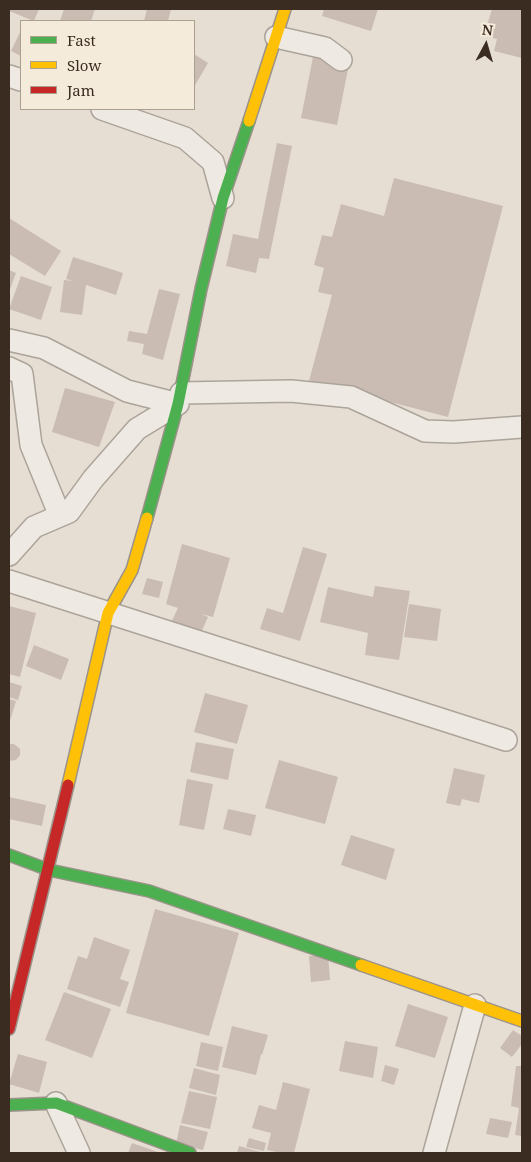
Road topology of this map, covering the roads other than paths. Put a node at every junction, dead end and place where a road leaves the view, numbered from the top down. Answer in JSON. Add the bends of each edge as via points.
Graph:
{"nodes":[{"id":1,"x":285,"y":9,"type":"edge"},
{"id":2,"x":276,"y":37,"type":"junction"},
{"id":3,"x":340,"y":60,"type":"dead end"},
{"id":4,"x":105,"y":110,"type":"edge"},
{"id":5,"x":223,"y":198,"type":"junction"},
{"id":6,"x":9,"y":340,"type":"edge"},
{"id":7,"x":9,"y":368,"type":"edge"},
{"id":8,"x":179,"y":398,"type":"junction"},
{"id":9,"x":522,"y":427,"type":"edge"},
{"id":10,"x":60,"y":516,"type":"junction"},
{"id":11,"x":9,"y":555,"type":"edge"},
{"id":12,"x":9,"y":581,"type":"edge"},
{"id":13,"x":108,"y":613,"type":"junction"},
{"id":14,"x":506,"y":740,"type":"dead end"},
{"id":15,"x":9,"y":855,"type":"edge"},
{"id":16,"x":49,"y":870,"type":"junction"},
{"id":17,"x":475,"y":1005,"type":"junction"},
{"id":18,"x":522,"y":1021,"type":"edge"},
{"id":19,"x":9,"y":1029,"type":"edge"},
{"id":20,"x":56,"y":1103,"type":"junction"},
{"id":21,"x":9,"y":1105,"type":"edge"},
{"id":22,"x":79,"y":1153,"type":"edge"},
{"id":23,"x":190,"y":1153,"type":"edge"},
{"id":24,"x":434,"y":1153,"type":"edge"}],
"edges":[{"from":1,"to":2,"type":"street"},
{"from":2,"to":3,"type":"street","via":[[325,48]]},
{"from":2,"to":5,"type":"street"},
{"from":4,"to":5,"type":"street","via":[[185,138],[213,162]]},
{"from":5,"to":8,"type":"street"},
{"from":6,"to":8,"type":"street","via":[[44,348],[127,391]]},
{"from":7,"to":10,"type":"street","via":[[22,374],[31,445]]},
{"from":8,"to":9,"type":"street","via":[[291,391],[351,397],[424,431]]},
{"from":8,"to":10,"type":"street","via":[[137,429],[93,479],[70,512]]},
{"from":8,"to":13,"type":"street","via":[[132,570]]},
{"from":10,"to":11,"type":"street","via":[[34,526]]},
{"from":12,"to":13,"type":"street"},
{"from":13,"to":14,"type":"street"},
{"from":13,"to":16,"type":"street"},
{"from":15,"to":16,"type":"street"},
{"from":16,"to":17,"type":"street","via":[[149,891]]},
{"from":16,"to":19,"type":"street"},
{"from":17,"to":18,"type":"street"},
{"from":17,"to":24,"type":"street"},
{"from":20,"to":21,"type":"street"},
{"from":20,"to":22,"type":"street"},
{"from":20,"to":23,"type":"street"}]}
